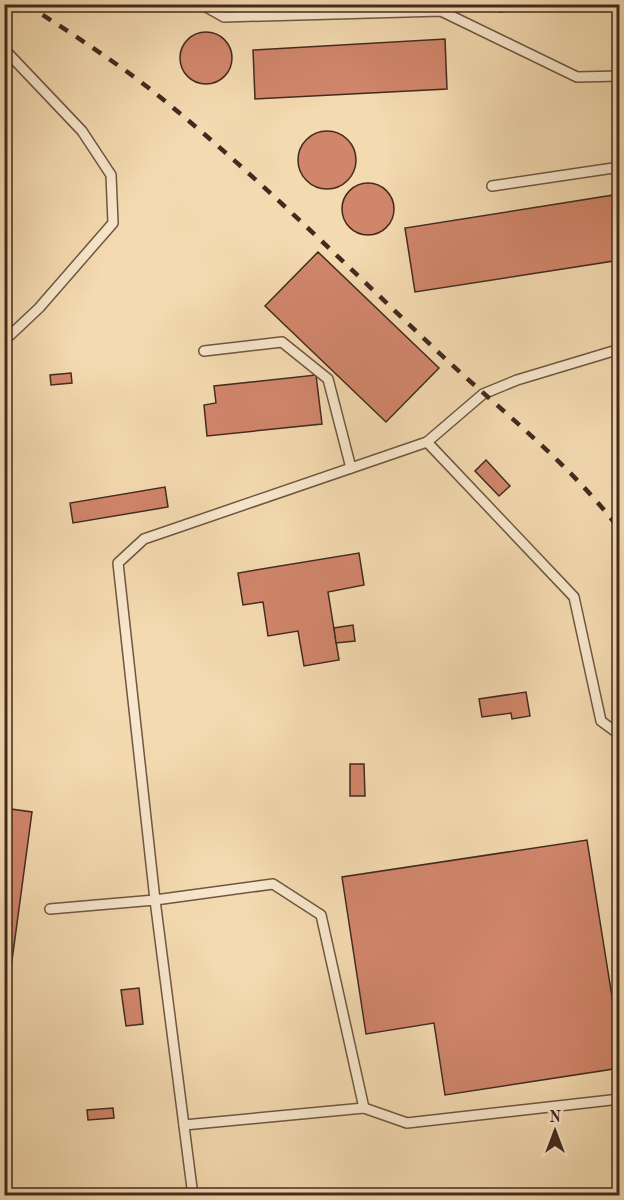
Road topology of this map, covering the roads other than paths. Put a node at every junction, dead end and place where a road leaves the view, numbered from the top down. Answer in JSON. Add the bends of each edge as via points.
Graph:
{"nodes":[{"id":1,"x":201,"y":4,"type":"edge"},
{"id":2,"x":4,"y":49,"type":"edge"},
{"id":3,"x":620,"y":76,"type":"edge"},
{"id":4,"x":620,"y":166,"type":"edge"},
{"id":5,"x":492,"y":186,"type":"dead end"},
{"id":6,"x":4,"y":340,"type":"edge"},
{"id":7,"x":620,"y":349,"type":"edge"},
{"id":8,"x":204,"y":351,"type":"dead end"},
{"id":9,"x":427,"y":442,"type":"junction"},
{"id":10,"x":351,"y":468,"type":"junction"},
{"id":11,"x":620,"y":735,"type":"edge"},
{"id":12,"x":154,"y":900,"type":"junction"},
{"id":13,"x":50,"y":909,"type":"dead end"},
{"id":14,"x":620,"y":1099,"type":"edge"},
{"id":15,"x":364,"y":1108,"type":"junction"},
{"id":16,"x":184,"y":1125,"type":"junction"},
{"id":17,"x":194,"y":1196,"type":"edge"}],
"edges":[{"from":1,"to":3,"type":"lane","via":[[224,17],[441,11],[577,77]]},
{"from":2,"to":6,"type":"lane","via":[[82,131],[111,175],[113,223],[39,308]]},
{"from":4,"to":5,"type":"lane"},
{"from":7,"to":9,"type":"lane","via":[[483,394]]},
{"from":8,"to":10,"type":"lane","via":[[282,342],[328,379]]},
{"from":9,"to":10,"type":"lane"},
{"from":9,"to":11,"type":"lane","via":[[574,597],[601,720]]},
{"from":10,"to":12,"type":"lane","via":[[144,539],[118,563]]},
{"from":12,"to":13,"type":"lane"},
{"from":12,"to":15,"type":"lane","via":[[273,885],[321,915]]},
{"from":12,"to":16,"type":"lane"},
{"from":14,"to":15,"type":"lane","via":[[407,1123]]},
{"from":15,"to":16,"type":"lane"},
{"from":16,"to":17,"type":"lane"}]}
